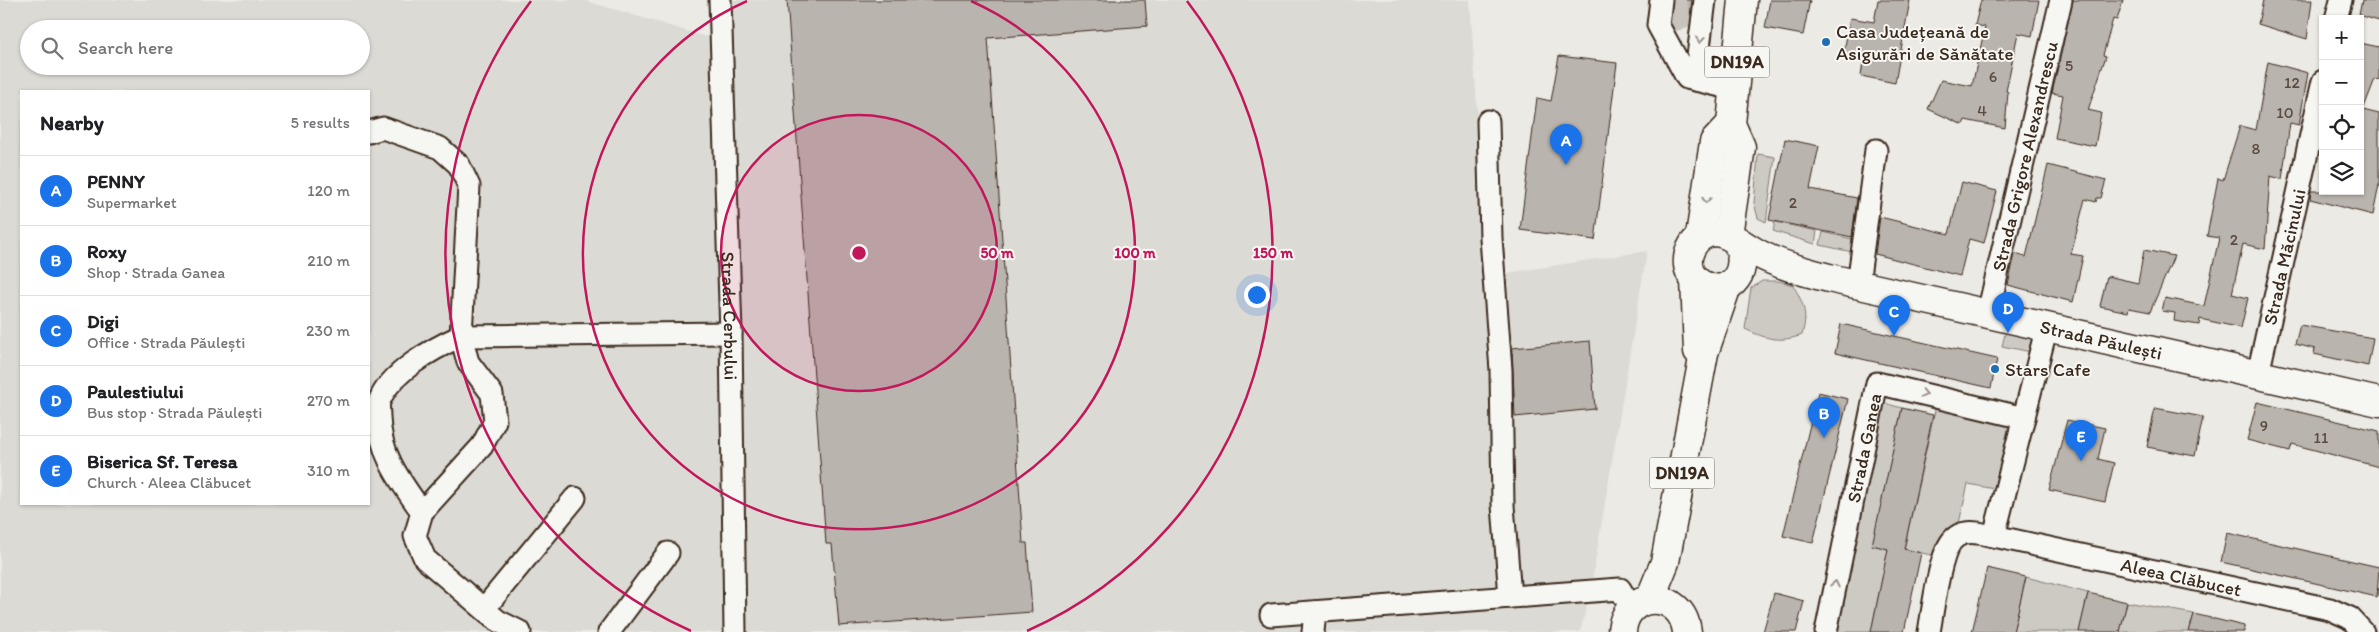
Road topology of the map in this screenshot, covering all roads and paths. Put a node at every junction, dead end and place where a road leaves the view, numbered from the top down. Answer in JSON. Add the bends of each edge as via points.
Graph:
{"nodes":[{"id":1,"x":720,"y":0,"type":"edge"},
{"id":2,"x":1743,"y":0,"type":"edge"},
{"id":3,"x":2061,"y":0,"type":"edge"},
{"id":4,"x":2340,"y":0,"type":"edge"},
{"id":5,"x":1698,"y":5,"type":"edge"},
{"id":6,"x":1663,"y":13,"type":"edge"},
{"id":7,"x":2337,"y":15,"type":"edge"},
{"id":8,"x":1695,"y":80,"type":"junction"},
{"id":9,"x":1734,"y":89,"type":"junction"},
{"id":10,"x":2319,"y":99,"type":"edge"},
{"id":11,"x":1488,"y":121,"type":"dead end"},
{"id":12,"x":1731,"y":124,"type":"junction"},
{"id":13,"x":370,"y":132,"type":"edge"},
{"id":14,"x":1704,"y":150,"type":"junction"},
{"id":15,"x":1876,"y":150,"type":"dead end"},
{"id":16,"x":1734,"y":195,"type":"junction"},
{"id":17,"x":1700,"y":236,"type":"junction"},
{"id":18,"x":1732,"y":238,"type":"junction"},
{"id":19,"x":1824,"y":277,"type":"junction"},
{"id":20,"x":1695,"y":279,"type":"junction"},
{"id":21,"x":1731,"y":283,"type":"junction"},
{"id":22,"x":1858,"y":284,"type":"junction"},
{"id":23,"x":1988,"y":313,"type":"junction"},
{"id":24,"x":2047,"y":326,"type":"junction"},
{"id":25,"x":730,"y":333,"type":"junction"},
{"id":26,"x":461,"y":336,"type":"junction"},
{"id":27,"x":2258,"y":374,"type":"junction"},
{"id":28,"x":1698,"y":385,"type":"junction"},
{"id":29,"x":2379,"y":402,"type":"edge"},
{"id":30,"x":2024,"y":418,"type":"junction"},
{"id":31,"x":575,"y":498,"type":"dead end"},
{"id":32,"x":422,"y":512,"type":"junction"},
{"id":33,"x":1994,"y":536,"type":"junction"},
{"id":34,"x":668,"y":553,"type":"dead end"},
{"id":35,"x":1510,"y":597,"type":"junction"},
{"id":36,"x":484,"y":609,"type":"junction"},
{"id":37,"x":1644,"y":611,"type":"edge"},
{"id":38,"x":1271,"y":615,"type":"dead end"},
{"id":39,"x":1314,"y":622,"type":"edge"},
{"id":40,"x":520,"y":632,"type":"edge"},
{"id":41,"x":608,"y":632,"type":"edge"},
{"id":42,"x":735,"y":632,"type":"edge"},
{"id":43,"x":1687,"y":632,"type":"edge"},
{"id":44,"x":1826,"y":632,"type":"edge"},
{"id":45,"x":1929,"y":632,"type":"edge"},
{"id":46,"x":2363,"y":632,"type":"edge"}],
"edges":[{"from":1,"to":25,"type":"street","name":"Strada Cerbului"},
{"from":2,"to":9,"type":"main road","number":"DN19A"},
{"from":3,"to":23,"type":"street","name":"Strada Grigore Alexandrescu"},
{"from":4,"to":7,"type":"street"},
{"from":5,"to":8,"type":"street","one_way":true},
{"from":6,"to":8,"type":"street","via":[[1687,78]]},
{"from":8,"to":9,"type":"street"},
{"from":9,"to":12,"type":"main road","number":"DN19A"},
{"from":10,"to":27,"type":"street","name":"Strada Măcinului"},
{"from":11,"to":35,"type":"street","via":[[1491,238],[1501,370],[1503,505]]},
{"from":12,"to":14,"type":"main road"},
{"from":12,"to":16,"type":"main road","number":"DN19A","via":[[1741,146]]},
{"from":13,"to":26,"type":"street","via":[[383,128],[440,148],[459,165],[468,186]]},
{"from":14,"to":16,"type":"street","via":[[1726,153],[1725,179]]},
{"from":14,"to":17,"type":"main road","one_way":true},
{"from":15,"to":22,"type":"street"},
{"from":16,"to":18,"type":"main road","number":"DN19A"},
{"from":17,"to":18,"type":"main road","via":[[1710,232]]},
{"from":17,"to":20,"type":"main road","via":[[1690,248],[1688,258],[1689,270]]},
{"from":18,"to":19,"type":"main road","name":"Strada Păulești","via":[[1776,262]]},
{"from":18,"to":21,"type":"main road","via":[[1742,250],[1743,261],[1741,272]]},
{"from":19,"to":21,"type":"main road","name":"Strada Păulești","via":[[1780,274],[1754,276]]},
{"from":19,"to":22,"type":"main road","name":"Strada Păulești"},
{"from":20,"to":21,"type":"main road","via":[[1708,287]]},
{"from":20,"to":28,"type":"main road","number":"DN19A"},
{"from":21,"to":28,"type":"main road","number":"DN19A","via":[[1712,328]]},
{"from":22,"to":23,"type":"main road","name":"Strada Păulești"},
{"from":23,"to":24,"type":"main road","name":"Strada Păulești"},
{"from":24,"to":27,"type":"main road","name":"Strada Păulești"},
{"from":24,"to":30,"type":"street"},
{"from":25,"to":26,"type":"street"},
{"from":25,"to":42,"type":"street","name":"Strada Cerbului"},
{"from":26,"to":32,"type":"street","via":[[468,362],[492,394],[495,422],[482,446]]},
{"from":26,"to":32,"type":"street","via":[[436,348],[396,376],[379,402],[380,438],[395,474]]},
{"from":27,"to":29,"type":"main road","name":"Strada Păulești"},
{"from":28,"to":37,"type":"main road","number":"DN19A","via":[[1666,562]]},
{"from":30,"to":33,"type":"street"},
{"from":44,"to":30,"type":"street","name":"Strada Ganea","one_way":true,"via":[[1877,383]]},
{"from":31,"to":36,"type":"street"},
{"from":32,"to":36,"type":"street","via":[[415,536],[425,559]]},
{"from":33,"to":45,"type":"street","name":"Aleea Clăbucet","via":[[1967,533],[1956,536],[1945,552]]},
{"from":33,"to":46,"type":"street","name":"Aleea Clăbucet","via":[[2330,609],[2350,618]]},
{"from":34,"to":41,"type":"street"},
{"from":35,"to":37,"type":"street","via":[[1620,589]]},
{"from":35,"to":39,"type":"street"},
{"from":36,"to":40,"type":"street","via":[[498,621]]},
{"from":37,"to":43,"type":"main road","via":[[1685,621]]},
{"from":38,"to":39,"type":"street"}]}
